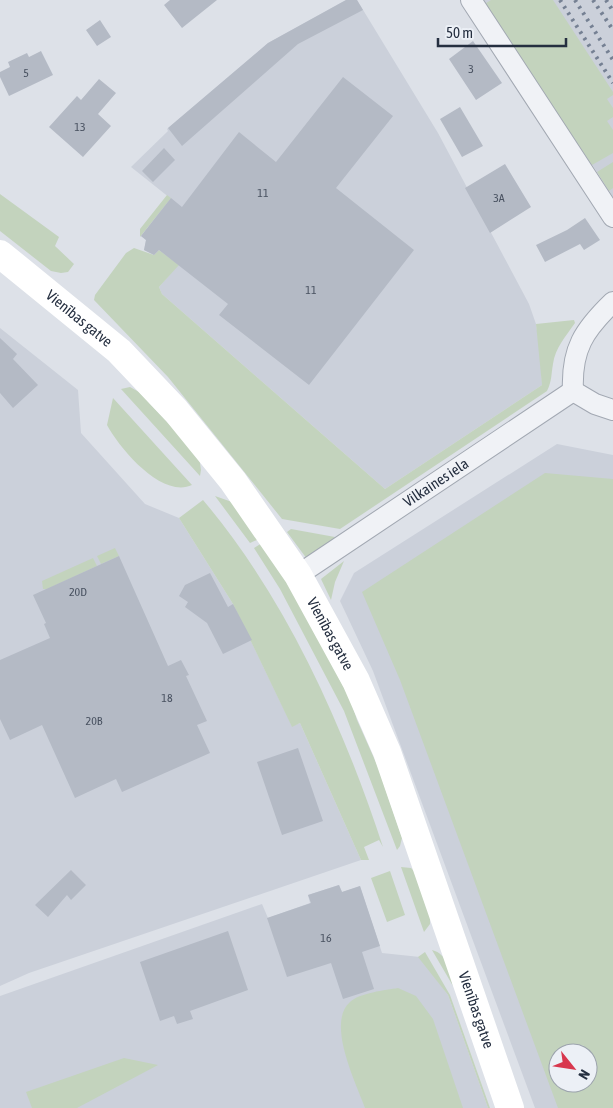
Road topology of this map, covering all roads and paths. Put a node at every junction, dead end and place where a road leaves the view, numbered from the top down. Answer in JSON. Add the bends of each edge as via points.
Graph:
{"nodes":[{"id":1,"x":471,"y":0,"type":"edge"},
{"id":2,"x":613,"y":217,"type":"edge"},
{"id":3,"x":0,"y":254,"type":"edge"},
{"id":4,"x":613,"y":302,"type":"edge"},
{"id":5,"x":573,"y":391,"type":"junction"},
{"id":6,"x":613,"y":410,"type":"edge"},
{"id":7,"x":298,"y":575,"type":"junction"},
{"id":8,"x":510,"y":1108,"type":"edge"}],
"edges":[{"from":1,"to":2,"type":"street"},
{"from":3,"to":7,"type":"main road","name":"Vienības gatve","via":[[119,351],[176,411],[233,481]]},
{"from":4,"to":5,"type":"street","via":[[593,321],[579,342],[572,368]]},
{"from":5,"to":6,"type":"street"},
{"from":5,"to":7,"type":"street","name":"Vilkaines iela"},
{"from":7,"to":8,"type":"main road","name":"Vienības gatve","via":[[356,681],[387,752]]}]}
